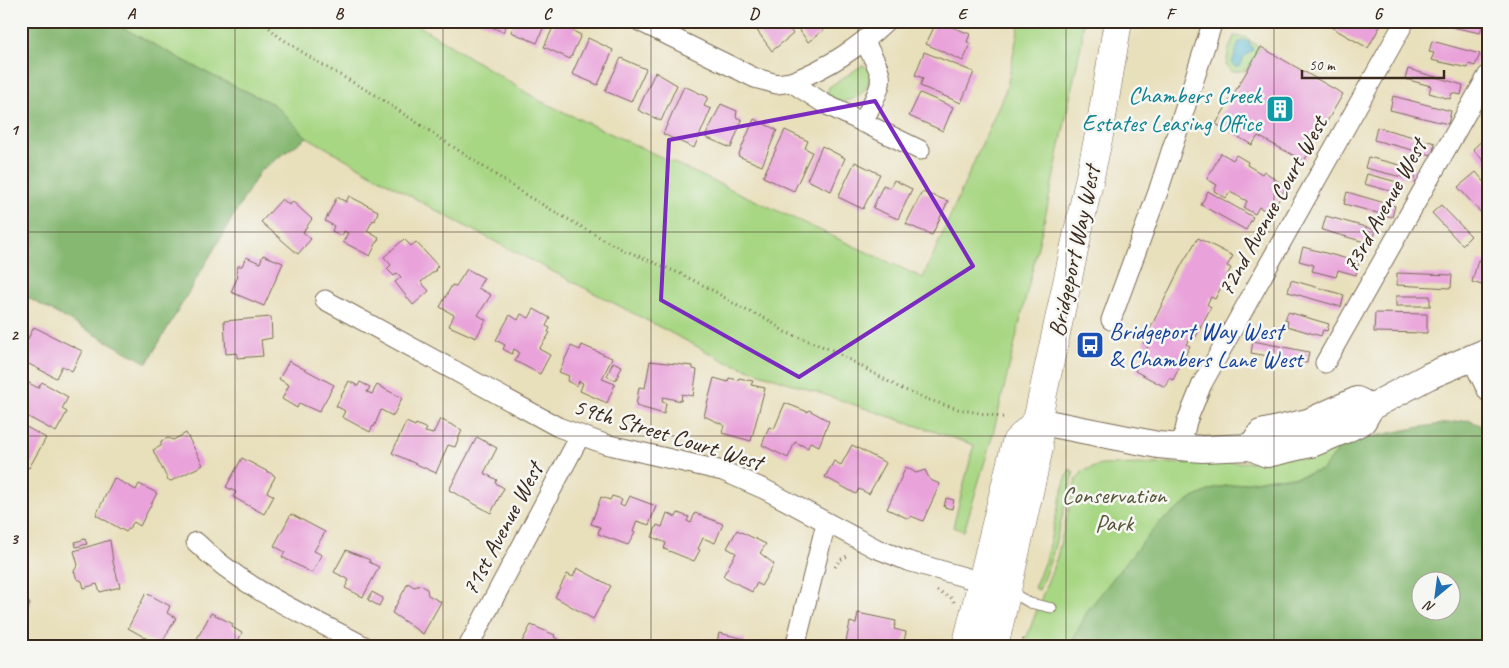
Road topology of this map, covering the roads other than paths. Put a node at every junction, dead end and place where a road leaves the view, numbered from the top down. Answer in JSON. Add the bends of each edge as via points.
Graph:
{"nodes":[{"id":1,"x":639,"y":21,"type":"edge"},
{"id":2,"x":886,"y":21,"type":"edge"},
{"id":3,"x":1118,"y":21,"type":"edge"},
{"id":4,"x":1212,"y":21,"type":"edge"},
{"id":5,"x":1405,"y":21,"type":"edge"},
{"id":6,"x":864,"y":41,"type":"junction"},
{"id":7,"x":1488,"y":75,"type":"edge"},
{"id":8,"x":791,"y":82,"type":"junction"},
{"id":9,"x":863,"y":123,"type":"junction"},
{"id":10,"x":920,"y":150,"type":"dead end"},
{"id":11,"x":325,"y":300,"type":"dead end"},
{"id":12,"x":1111,"y":320,"type":"dead end"},
{"id":13,"x":1479,"y":355,"type":"edge"},
{"id":14,"x":1325,"y":362,"type":"dead end"},
{"id":15,"x":1488,"y":392,"type":"edge"},
{"id":16,"x":1037,"y":421,"type":"junction"},
{"id":17,"x":580,"y":436,"type":"junction"},
{"id":18,"x":1181,"y":448,"type":"junction"},
{"id":19,"x":826,"y":523,"type":"junction"},
{"id":20,"x":196,"y":542,"type":"dead end"},
{"id":21,"x":982,"y":582,"type":"junction"},
{"id":22,"x":1008,"y":590,"type":"junction"},
{"id":23,"x":1052,"y":608,"type":"dead end"},
{"id":24,"x":366,"y":647,"type":"edge"},
{"id":25,"x":468,"y":647,"type":"edge"},
{"id":26,"x":795,"y":647,"type":"edge"},
{"id":27,"x":966,"y":647,"type":"edge"},
{"id":28,"x":994,"y":647,"type":"edge"}],
"edges":[{"from":1,"to":8,"type":"street","via":[[756,78],[777,84]]},
{"from":2,"to":6,"type":"street"},
{"from":3,"to":16,"type":"main road","name":"Bridgeport Way West","via":[[1099,136]]},
{"from":4,"to":12,"type":"street","via":[[1158,192]]},
{"from":5,"to":18,"type":"street","name":"72nd Avenue Court West","via":[[1202,384],[1187,420]]},
{"from":6,"to":8,"type":"street","via":[[823,70]]},
{"from":6,"to":9,"type":"street","via":[[882,78]]},
{"from":7,"to":14,"type":"street","name":"73rd Avenue West"},
{"from":8,"to":9,"type":"street"},
{"from":9,"to":10,"type":"street"},
{"from":11,"to":17,"type":"street","name":"59th Street Court West","via":[[496,395]]},
{"from":13,"to":15,"type":"street"},
{"from":13,"to":18,"type":"street","via":[[1429,376],[1371,407],[1357,400],[1308,422],[1261,434],[1251,447]]},
{"from":16,"to":18,"type":"street"},
{"from":16,"to":21,"type":"main road","via":[[1016,442]]},
{"from":16,"to":22,"type":"main road","name":"Bridgeport Way West","via":[[1039,448]]},
{"from":17,"to":19,"type":"street","name":"59th Street Court West","via":[[723,471]]},
{"from":17,"to":25,"type":"street","name":"71st Avenue West"},
{"from":19,"to":21,"type":"street","name":"59th Street Court West","via":[[908,561]]},
{"from":19,"to":26,"type":"street"},
{"from":20,"to":24,"type":"street","via":[[245,582]]},
{"from":21,"to":22,"type":"street","name":"59th Street Court West"},
{"from":21,"to":27,"type":"main road"},
{"from":22,"to":23,"type":"lane","via":[[1030,603]]},
{"from":22,"to":28,"type":"main road","name":"Bridgeport Way West"}]}
